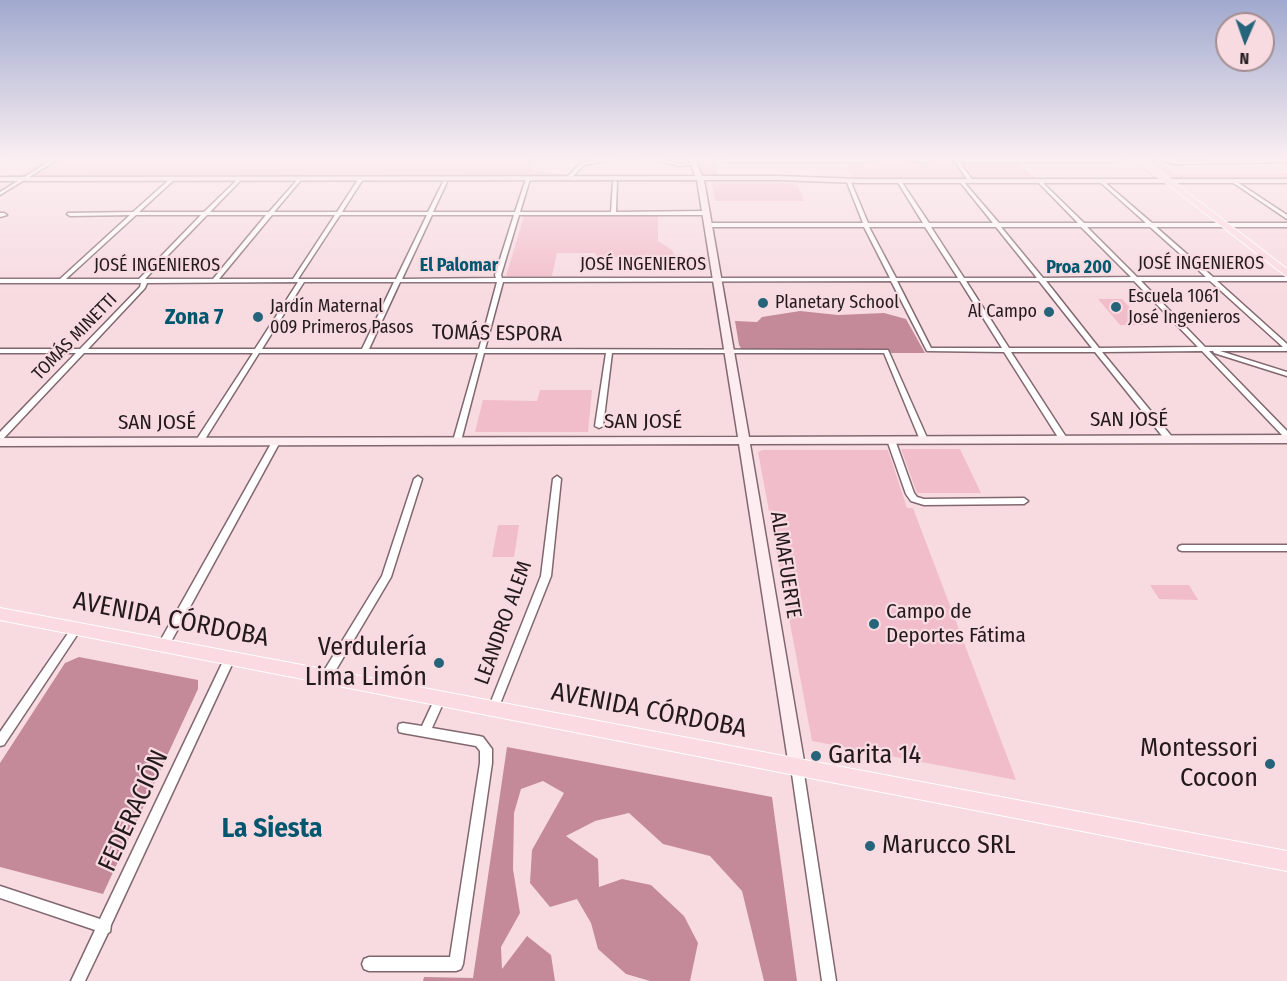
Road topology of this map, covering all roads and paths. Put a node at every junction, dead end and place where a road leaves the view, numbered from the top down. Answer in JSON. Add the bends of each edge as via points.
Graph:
{"nodes":[{"id":1,"x":145,"y":204,"type":"edge"},
{"id":2,"x":215,"y":204,"type":"edge"},
{"id":3,"x":278,"y":204,"type":"edge"},
{"id":4,"x":344,"y":204,"type":"edge"},
{"id":5,"x":434,"y":204,"type":"edge"},
{"id":6,"x":519,"y":204,"type":"edge"},
{"id":7,"x":614,"y":204,"type":"edge"},
{"id":8,"x":705,"y":204,"type":"edge"},
{"id":9,"x":858,"y":204,"type":"edge"},
{"id":10,"x":913,"y":204,"type":"edge"},
{"id":11,"x":981,"y":204,"type":"edge"},
{"id":12,"x":1062,"y":204,"type":"edge"},
{"id":13,"x":1128,"y":204,"type":"edge"},
{"id":14,"x":1197,"y":204,"type":"edge"},
{"id":15,"x":1268,"y":204,"type":"edge"},
{"id":16,"x":338,"y":213,"type":"junction"},
{"id":17,"x":430,"y":213,"type":"junction"},
{"id":18,"x":516,"y":213,"type":"junction"},
{"id":19,"x":613,"y":213,"type":"junction"},
{"id":20,"x":707,"y":213,"type":"junction"},
{"id":21,"x":70,"y":214,"type":"dead end"},
{"id":22,"x":134,"y":214,"type":"junction"},
{"id":23,"x":205,"y":214,"type":"junction"},
{"id":24,"x":270,"y":214,"type":"junction"},
{"id":25,"x":1287,"y":217,"type":"edge"},
{"id":26,"x":709,"y":225,"type":"junction"},
{"id":27,"x":866,"y":225,"type":"junction"},
{"id":28,"x":927,"y":225,"type":"junction"},
{"id":29,"x":998,"y":225,"type":"junction"},
{"id":30,"x":1083,"y":225,"type":"junction"},
{"id":31,"x":1152,"y":225,"type":"junction"},
{"id":32,"x":1224,"y":225,"type":"junction"},
{"id":33,"x":1287,"y":225,"type":"edge"},
{"id":34,"x":1287,"y":274,"type":"edge"},
{"id":35,"x":1042,"y":279,"type":"junction"},
{"id":36,"x":1136,"y":279,"type":"junction"},
{"id":37,"x":1212,"y":279,"type":"junction"},
{"id":38,"x":1287,"y":279,"type":"edge"},
{"id":39,"x":499,"y":280,"type":"junction"},
{"id":40,"x":718,"y":280,"type":"junction"},
{"id":41,"x":894,"y":280,"type":"junction"},
{"id":42,"x":962,"y":280,"type":"junction"},
{"id":43,"x":0,"y":281,"type":"edge"},
{"id":44,"x":61,"y":281,"type":"junction"},
{"id":45,"x":144,"y":281,"type":"junction"},
{"id":46,"x":214,"y":281,"type":"junction"},
{"id":47,"x":298,"y":281,"type":"junction"},
{"id":48,"x":398,"y":281,"type":"junction"},
{"id":49,"x":1287,"y":348,"type":"edge"},
{"id":50,"x":365,"y":350,"type":"junction"},
{"id":51,"x":482,"y":350,"type":"junction"},
{"id":52,"x":1007,"y":350,"type":"junction"},
{"id":53,"x":1098,"y":350,"type":"junction"},
{"id":54,"x":1204,"y":350,"type":"junction"},
{"id":55,"x":0,"y":351,"type":"edge"},
{"id":56,"x":82,"y":351,"type":"junction"},
{"id":57,"x":257,"y":351,"type":"junction"},
{"id":58,"x":609,"y":352,"type":"junction"},
{"id":59,"x":730,"y":352,"type":"junction"},
{"id":60,"x":1287,"y":374,"type":"edge"},
{"id":61,"x":598,"y":426,"type":"dead end"},
{"id":62,"x":0,"y":437,"type":"edge"},
{"id":63,"x":1287,"y":437,"type":"edge"},
{"id":64,"x":891,"y":440,"type":"junction"},
{"id":65,"x":924,"y":440,"type":"junction"},
{"id":66,"x":1064,"y":440,"type":"junction"},
{"id":67,"x":1170,"y":440,"type":"junction"},
{"id":68,"x":457,"y":441,"type":"junction"},
{"id":69,"x":744,"y":441,"type":"junction"},
{"id":70,"x":0,"y":442,"type":"edge"},
{"id":71,"x":199,"y":442,"type":"junction"},
{"id":72,"x":276,"y":442,"type":"junction"},
{"id":73,"x":418,"y":479,"type":"dead end"},
{"id":74,"x":557,"y":479,"type":"dead end"},
{"id":75,"x":1024,"y":501,"type":"dead end"},
{"id":76,"x":1182,"y":548,"type":"dead end"},
{"id":77,"x":1287,"y":548,"type":"edge"},
{"id":78,"x":0,"y":615,"type":"edge"},
{"id":79,"x":76,"y":629,"type":"junction"},
{"id":80,"x":163,"y":646,"type":"junction"},
{"id":81,"x":230,"y":658,"type":"junction"},
{"id":82,"x":326,"y":677,"type":"junction"},
{"id":83,"x":440,"y":699,"type":"junction"},
{"id":84,"x":493,"y":709,"type":"junction"},
{"id":85,"x":403,"y":728,"type":"dead end"},
{"id":86,"x":425,"y":732,"type":"junction"},
{"id":87,"x":0,"y":741,"type":"edge"},
{"id":88,"x":797,"y":767,"type":"junction"},
{"id":89,"x":1287,"y":861,"type":"edge"},
{"id":90,"x":0,"y":892,"type":"edge"},
{"id":91,"x":105,"y":927,"type":"junction"},
{"id":92,"x":369,"y":964,"type":"dead end"},
{"id":93,"x":78,"y":981,"type":"edge"},
{"id":94,"x":830,"y":981,"type":"edge"}],
"edges":[{"from":1,"to":22,"type":"street"},
{"from":2,"to":23,"type":"street","name":"TOMÁS MINETTI"},
{"from":3,"to":24,"type":"street"},
{"from":4,"to":16,"type":"street"},
{"from":5,"to":17,"type":"street"},
{"from":6,"to":18,"type":"street"},
{"from":7,"to":19,"type":"street"},
{"from":8,"to":20,"type":"street","name":"ALMAFUERTE"},
{"from":9,"to":27,"type":"street"},
{"from":10,"to":28,"type":"street"},
{"from":11,"to":29,"type":"street"},
{"from":12,"to":30,"type":"street"},
{"from":13,"to":31,"type":"street"},
{"from":14,"to":32,"type":"main road"},
{"from":15,"to":25,"type":"street"},
{"from":16,"to":17,"type":"street"},
{"from":16,"to":24,"type":"street"},
{"from":16,"to":47,"type":"street"},
{"from":17,"to":18,"type":"street"},
{"from":17,"to":48,"type":"street"},
{"from":18,"to":19,"type":"street"},
{"from":18,"to":39,"type":"street"},
{"from":19,"to":20,"type":"street"},
{"from":20,"to":26,"type":"street","name":"ALMAFUERTE"},
{"from":21,"to":22,"type":"street"},
{"from":22,"to":23,"type":"street"},
{"from":22,"to":44,"type":"street"},
{"from":23,"to":24,"type":"street"},
{"from":23,"to":45,"type":"street","name":"TOMÁS MINETTI"},
{"from":24,"to":46,"type":"street"},
{"from":26,"to":27,"type":"street"},
{"from":26,"to":40,"type":"street","name":"ALMAFUERTE"},
{"from":27,"to":28,"type":"street"},
{"from":27,"to":41,"type":"street"},
{"from":28,"to":29,"type":"street"},
{"from":28,"to":42,"type":"street"},
{"from":29,"to":30,"type":"street"},
{"from":29,"to":35,"type":"street"},
{"from":30,"to":31,"type":"street"},
{"from":30,"to":36,"type":"street"},
{"from":31,"to":32,"type":"street"},
{"from":31,"to":37,"type":"street"},
{"from":32,"to":33,"type":"street"},
{"from":32,"to":34,"type":"main road"},
{"from":35,"to":36,"type":"street","name":"JOSÉ INGENIEROS"},
{"from":35,"to":42,"type":"street","name":"JOSÉ INGENIEROS"},
{"from":35,"to":53,"type":"street"},
{"from":36,"to":37,"type":"street","name":"JOSÉ INGENIEROS"},
{"from":36,"to":54,"type":"street"},
{"from":37,"to":38,"type":"street","name":"JOSÉ INGENIEROS"},
{"from":37,"to":49,"type":"street"},
{"from":39,"to":40,"type":"street","name":"JOSÉ INGENIEROS"},
{"from":39,"to":48,"type":"street","name":"JOSÉ INGENIEROS"},
{"from":39,"to":51,"type":"street"},
{"from":40,"to":41,"type":"street","name":"JOSÉ INGENIEROS"},
{"from":40,"to":59,"type":"street","name":"ALMAFUERTE"},
{"from":41,"to":42,"type":"street","name":"JOSÉ INGENIEROS"},
{"from":41,"to":52,"type":"street","via":[[929,350]]},
{"from":42,"to":52,"type":"street"},
{"from":43,"to":44,"type":"street","name":"JOSÉ INGENIEROS"},
{"from":44,"to":45,"type":"street","name":"JOSÉ INGENIEROS"},
{"from":45,"to":46,"type":"street","name":"JOSÉ INGENIEROS"},
{"from":45,"to":56,"type":"street","name":"TOMÁS MINETTI","via":[[143,287]]},
{"from":46,"to":47,"type":"street","name":"JOSÉ INGENIEROS"},
{"from":47,"to":48,"type":"street","name":"JOSÉ INGENIEROS"},
{"from":47,"to":57,"type":"street"},
{"from":48,"to":50,"type":"street"},
{"from":49,"to":54,"type":"street"},
{"from":50,"to":51,"type":"street","name":"TOMÁS ESPORA"},
{"from":50,"to":57,"type":"street","name":"TOMÁS ESPORA"},
{"from":51,"to":58,"type":"street","name":"TOMÁS ESPORA"},
{"from":51,"to":68,"type":"street"},
{"from":52,"to":53,"type":"street"},
{"from":52,"to":66,"type":"street"},
{"from":53,"to":54,"type":"street"},
{"from":53,"to":67,"type":"street"},
{"from":54,"to":60,"type":"street"},
{"from":54,"to":63,"type":"street"},
{"from":55,"to":56,"type":"street","name":"TOMÁS ESPORA"},
{"from":56,"to":57,"type":"street","name":"TOMÁS ESPORA"},
{"from":56,"to":62,"type":"street","name":"TOMÁS MINETTI"},
{"from":57,"to":71,"type":"street"},
{"from":58,"to":59,"type":"street","name":"TOMÁS ESPORA"},
{"from":58,"to":61,"type":"street"},
{"from":59,"to":65,"type":"street","name":"TOMÁS ESPORA","via":[[886,351]]},
{"from":59,"to":69,"type":"street","name":"ALMAFUERTE"},
{"from":63,"to":67,"type":"street","name":"SAN JOSÉ"},
{"from":64,"to":65,"type":"street","name":"SAN JOSÉ"},
{"from":64,"to":69,"type":"street","name":"SAN JOSÉ"},
{"from":64,"to":75,"type":"street","via":[[914,499]]},
{"from":65,"to":66,"type":"street","name":"SAN JOSÉ"},
{"from":66,"to":67,"type":"street","name":"SAN JOSÉ"},
{"from":68,"to":69,"type":"street","name":"SAN JOSÉ"},
{"from":68,"to":72,"type":"street","name":"SAN JOSÉ"},
{"from":69,"to":88,"type":"street","name":"ALMAFUERTE"},
{"from":70,"to":71,"type":"street","name":"SAN JOSÉ"},
{"from":71,"to":72,"type":"street","name":"SAN JOSÉ"},
{"from":72,"to":80,"type":"street"},
{"from":73,"to":82,"type":"street","via":[[386,577]]},
{"from":74,"to":84,"type":"street","name":"LEANDRO ALEM","via":[[546,576]]},
{"from":76,"to":77,"type":"street"},
{"from":78,"to":79,"type":"main road","name":"AVENIDA CÓRDOBA"},
{"from":79,"to":80,"type":"main road","name":"AVENIDA CÓRDOBA"},
{"from":79,"to":87,"type":"street"},
{"from":80,"to":81,"type":"main road","name":"AVENIDA CÓRDOBA"},
{"from":81,"to":82,"type":"main road","name":"AVENIDA CÓRDOBA"},
{"from":81,"to":91,"type":"street","name":"FEDERACIÓN"},
{"from":82,"to":83,"type":"main road","name":"AVENIDA CÓRDOBA"},
{"from":83,"to":84,"type":"main road","name":"AVENIDA CÓRDOBA"},
{"from":83,"to":86,"type":"street"},
{"from":84,"to":88,"type":"main road","name":"AVENIDA CÓRDOBA"},
{"from":85,"to":86,"type":"street"},
{"from":86,"to":92,"type":"street","via":[[479,741],[486,750],[456,964]]},
{"from":88,"to":89,"type":"main road","name":"AVENIDA CÓRDOBA"},
{"from":88,"to":94,"type":"street","name":"ALMAFUERTE"},
{"from":90,"to":91,"type":"street"},
{"from":91,"to":93,"type":"street","name":"FEDERACIÓN"}]}
